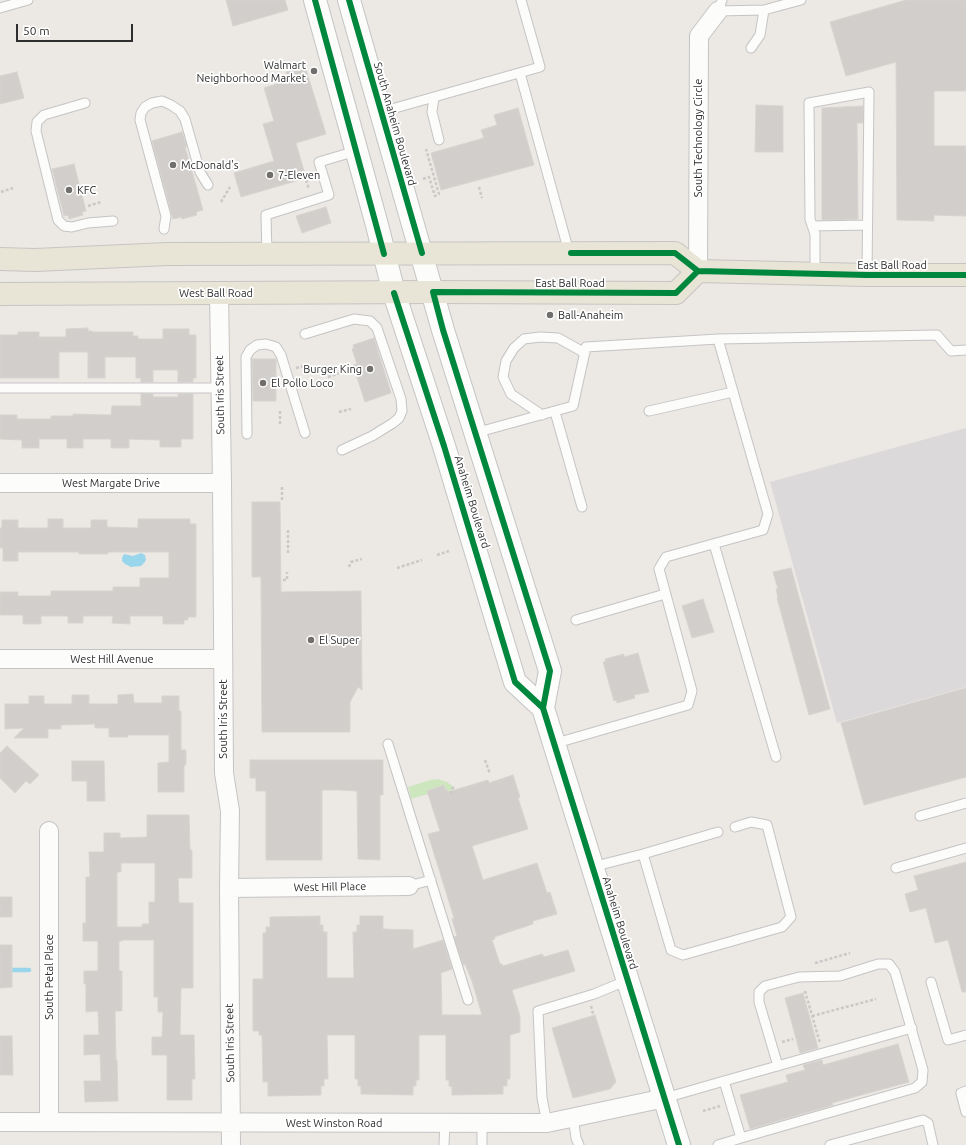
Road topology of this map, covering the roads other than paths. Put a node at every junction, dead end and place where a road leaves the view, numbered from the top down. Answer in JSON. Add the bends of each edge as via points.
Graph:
{"nodes":[{"id":1,"x":28,"y":0,"type":"edge"},
{"id":2,"x":315,"y":0,"type":"edge"},
{"id":3,"x":349,"y":0,"type":"edge"},
{"id":4,"x":521,"y":0,"type":"edge"},
{"id":5,"x":801,"y":0,"type":"edge"},
{"id":6,"x":720,"y":5,"type":"edge"},
{"id":7,"x":0,"y":8,"type":"edge"},
{"id":8,"x":764,"y":10,"type":"junction"},
{"id":9,"x":750,"y":48,"type":"dead end"},
{"id":10,"x":520,"y":73,"type":"junction"},
{"id":11,"x":434,"y":97,"type":"junction"},
{"id":12,"x":85,"y":103,"type":"dead end"},
{"id":13,"x":381,"y":112,"type":"junction"},
{"id":14,"x":439,"y":140,"type":"dead end"},
{"id":15,"x":356,"y":151,"type":"junction"},
{"id":16,"x":208,"y":185,"type":"dead end"},
{"id":17,"x":113,"y":221,"type":"dead end"},
{"id":18,"x":867,"y":225,"type":"junction"},
{"id":19,"x":812,"y":226,"type":"junction"},
{"id":20,"x":164,"y":229,"type":"dead end"},
{"id":21,"x":422,"y":253,"type":"junction"},
{"id":22,"x":571,"y":253,"type":"junction"},
{"id":23,"x":267,"y":254,"type":"junction"},
{"id":24,"x":384,"y":254,"type":"junction"},
{"id":25,"x":0,"y":259,"type":"edge"},
{"id":26,"x":698,"y":272,"type":"junction"},
{"id":27,"x":815,"y":274,"type":"junction"},
{"id":28,"x":867,"y":275,"type":"junction"},
{"id":29,"x":966,"y":275,"type":"edge"},
{"id":30,"x":433,"y":292,"type":"junction"},
{"id":31,"x":219,"y":293,"type":"junction"},
{"id":32,"x":394,"y":293,"type":"junction"},
{"id":33,"x":0,"y":294,"type":"edge"},
{"id":34,"x":305,"y":334,"type":"dead end"},
{"id":35,"x":718,"y":339,"type":"junction"},
{"id":36,"x":966,"y":350,"type":"edge"},
{"id":37,"x":585,"y":353,"type":"junction"},
{"id":38,"x":0,"y":388,"type":"edge"},
{"id":39,"x":219,"y":388,"type":"junction"},
{"id":40,"x":733,"y":392,"type":"junction"},
{"id":41,"x":649,"y":411,"type":"dead end"},
{"id":42,"x":554,"y":412,"type":"junction"},
{"id":43,"x":542,"y":415,"type":"junction"},
{"id":44,"x":305,"y":433,"type":"dead end"},
{"id":45,"x":475,"y":433,"type":"junction"},
{"id":46,"x":247,"y":434,"type":"dead end"},
{"id":47,"x":342,"y":450,"type":"dead end"},
{"id":48,"x":0,"y":483,"type":"edge"},
{"id":49,"x":222,"y":483,"type":"junction"},
{"id":50,"x":582,"y":507,"type":"dead end"},
{"id":51,"x":714,"y":544,"type":"junction"},
{"id":52,"x":665,"y":594,"type":"junction"},
{"id":53,"x":576,"y":620,"type":"dead end"},
{"id":54,"x":0,"y":659,"type":"edge"},
{"id":55,"x":223,"y":659,"type":"junction"},
{"id":56,"x":543,"y":708,"type":"junction"},
{"id":57,"x":388,"y":744,"type":"dead end"},
{"id":58,"x":553,"y":744,"type":"junction"},
{"id":59,"x":776,"y":757,"type":"dead end"},
{"id":60,"x":966,"y":803,"type":"edge"},
{"id":61,"x":920,"y":816,"type":"dead end"},
{"id":62,"x":735,"y":827,"type":"dead end"},
{"id":63,"x":49,"y":831,"type":"dead end"},
{"id":64,"x":718,"y":832,"type":"dead end"},
{"id":65,"x":966,"y":848,"type":"edge"},
{"id":66,"x":643,"y":854,"type":"junction"},
{"id":67,"x":592,"y":867,"type":"junction"},
{"id":68,"x":896,"y":868,"type":"dead end"},
{"id":69,"x":432,"y":880,"type":"junction"},
{"id":70,"x":409,"y":886,"type":"joint"},
{"id":71,"x":228,"y":888,"type":"junction"},
{"id":72,"x":628,"y":980,"type":"junction"},
{"id":73,"x":931,"y":982,"type":"dead end"},
{"id":74,"x":468,"y":1000,"type":"dead end"},
{"id":75,"x":912,"y":1028,"type":"junction"},
{"id":76,"x":966,"y":1035,"type":"edge"},
{"id":77,"x":778,"y":1066,"type":"junction"},
{"id":78,"x":724,"y":1081,"type":"junction"},
{"id":79,"x":966,"y":1091,"type":"edge"},
{"id":80,"x":665,"y":1098,"type":"junction"},
{"id":81,"x":966,"y":1112,"type":"edge"},
{"id":82,"x":573,"y":1117,"type":"junction"},
{"id":83,"x":0,"y":1122,"type":"edge"},
{"id":84,"x":49,"y":1122,"type":"junction"},
{"id":85,"x":230,"y":1123,"type":"junction"},
{"id":86,"x":445,"y":1123,"type":"junction"},
{"id":87,"x":482,"y":1123,"type":"junction"},
{"id":88,"x":547,"y":1123,"type":"junction"},
{"id":89,"x":741,"y":1138,"type":"junction"},
{"id":90,"x":231,"y":1145,"type":"edge"},
{"id":91,"x":444,"y":1145,"type":"edge"},
{"id":92,"x":482,"y":1145,"type":"edge"},
{"id":93,"x":579,"y":1145,"type":"edge"},
{"id":94,"x":679,"y":1145,"type":"edge"},
{"id":95,"x":718,"y":1145,"type":"edge"},
{"id":96,"x":830,"y":1145,"type":"edge"},
{"id":97,"x":933,"y":1145,"type":"edge"}],
"edges":[{"from":1,"to":7,"type":"lane"},
{"from":2,"to":15,"type":"main road"},
{"from":3,"to":13,"type":"main road","name":"South Anaheim Boulevard"},
{"from":4,"to":10,"type":"lane","via":[[540,68]]},
{"from":5,"to":8,"type":"lane"},
{"from":6,"to":8,"type":"lane"},
{"from":6,"to":26,"type":"street","name":"South Technology Circle","via":[[699,36]]},
{"from":8,"to":9,"type":"lane","via":[[760,34]]},
{"from":10,"to":11,"type":"lane"},
{"from":10,"to":22,"type":"lane"},
{"from":11,"to":13,"type":"lane"},
{"from":11,"to":14,"type":"lane","via":[[432,112]]},
{"from":12,"to":17,"type":"lane","via":[[44,115],[37,122],[36,131],[58,220],[64,226],[72,227]]},
{"from":13,"to":21,"type":"main road","name":"South Anaheim Boulevard"},
{"from":15,"to":23,"type":"lane","via":[[319,162],[329,195],[266,215]]},
{"from":15,"to":24,"type":"main road"},
{"from":16,"to":20,"type":"lane","via":[[200,172],[185,119],[180,111],[162,102],[145,107],[140,120],[166,216]]},
{"from":18,"to":19,"type":"lane"},
{"from":18,"to":19,"type":"lane","via":[[869,92],[809,103]]},
{"from":18,"to":28,"type":"lane"},
{"from":19,"to":27,"type":"lane","via":[[815,234]]},
{"from":21,"to":22,"type":"main road"},
{"from":21,"to":24,"type":"main road"},
{"from":21,"to":30,"type":"main road","name":"South Anaheim Boulevard"},
{"from":22,"to":26,"type":"main road","via":[[675,252]]},
{"from":23,"to":24,"type":"main road"},
{"from":23,"to":25,"type":"main road"},
{"from":24,"to":32,"type":"main road","name":"Anaheim Boulevard"},
{"from":26,"to":27,"type":"main road","name":"East Ball Road"},
{"from":26,"to":30,"type":"main road","name":"East Ball Road","via":[[676,293]]},
{"from":27,"to":28,"type":"main road","name":"East Ball Road"},
{"from":28,"to":29,"type":"main road","name":"East Ball Road"},
{"from":30,"to":32,"type":"main road","name":"West Ball Road"},
{"from":30,"to":45,"type":"main road","name":"Anaheim Boulevard"},
{"from":31,"to":32,"type":"main road","name":"West Ball Road"},
{"from":31,"to":33,"type":"main road","name":"West Ball Road"},
{"from":31,"to":39,"type":"street","name":"South Iris Street"},
{"from":32,"to":56,"type":"main road","name":"Anaheim Boulevard","via":[[444,446],[515,682]]},
{"from":34,"to":47,"type":"lane","via":[[354,320],[370,320],[377,328],[400,399],[402,411],[399,418],[372,436]]},
{"from":35,"to":36,"type":"lane","via":[[937,335],[951,351]]},
{"from":35,"to":37,"type":"lane","via":[[586,348]]},
{"from":35,"to":40,"type":"lane"},
{"from":37,"to":42,"type":"lane","via":[[573,406]]},
{"from":37,"to":43,"type":"lane","via":[[558,338],[524,339],[514,348],[506,361],[503,377],[511,394]]},
{"from":38,"to":39,"type":"lane"},
{"from":39,"to":49,"type":"street","name":"South Iris Street"},
{"from":40,"to":41,"type":"lane"},
{"from":40,"to":51,"type":"lane","via":[[768,514],[763,530]]},
{"from":42,"to":43,"type":"lane"},
{"from":42,"to":50,"type":"lane"},
{"from":43,"to":45,"type":"lane"},
{"from":44,"to":46,"type":"lane","via":[[280,354],[276,347],[266,344],[257,345],[246,357]]},
{"from":45,"to":56,"type":"main road","name":"Anaheim Boulevard","via":[[550,671]]},
{"from":48,"to":49,"type":"street","name":"West Margate Drive"},
{"from":49,"to":55,"type":"street","name":"South Iris Street"},
{"from":51,"to":52,"type":"lane","via":[[666,557],[659,569]]},
{"from":51,"to":59,"type":"lane"},
{"from":52,"to":53,"type":"lane"},
{"from":52,"to":58,"type":"lane","via":[[692,691],[688,705]]},
{"from":54,"to":55,"type":"street","name":"West Hill Avenue"},
{"from":55,"to":71,"type":"street","name":"South Iris Street","via":[[224,773],[230,811]]},
{"from":56,"to":58,"type":"main road","name":"Anaheim Boulevard"},
{"from":57,"to":69,"type":"lane"},
{"from":58,"to":67,"type":"main road","name":"Anaheim Boulevard"},
{"from":60,"to":61,"type":"lane"},
{"from":62,"to":66,"type":"lane","via":[[751,822],[767,825],[791,917],[782,928],[683,955],[671,950]]},
{"from":63,"to":84,"type":"street","name":"South Petal Place"},
{"from":64,"to":66,"type":"lane"},
{"from":65,"to":68,"type":"lane"},
{"from":66,"to":67,"type":"lane"},
{"from":67,"to":72,"type":"main road","name":"Anaheim Boulevard"},
{"from":69,"to":70,"type":"lane","name":"West Hill Place"},
{"from":69,"to":74,"type":"lane"},
{"from":70,"to":71,"type":"street","name":"West Hill Place"},
{"from":71,"to":85,"type":"street","name":"South Iris Street"},
{"from":72,"to":80,"type":"main road","name":"Anaheim Boulevard"},
{"from":72,"to":88,"type":"lane","via":[[594,994],[538,1011],[542,1098]]},
{"from":73,"to":76,"type":"lane","via":[[948,1040]]},
{"from":75,"to":77,"type":"lane"},
{"from":75,"to":77,"type":"lane","via":[[895,972],[889,964],[878,964],[840,976],[799,977],[766,986],[759,992],[759,1002]]},
{"from":75,"to":89,"type":"lane","via":[[923,1070],[922,1082],[915,1088]]},
{"from":77,"to":78,"type":"lane"},
{"from":78,"to":80,"type":"lane"},
{"from":78,"to":89,"type":"lane"},
{"from":79,"to":81,"type":"lane","via":[[961,1093]]},
{"from":80,"to":82,"type":"street","name":"West Winston Road"},
{"from":80,"to":94,"type":"main road","name":"Anaheim Boulevard"},
{"from":82,"to":88,"type":"street","name":"West Winston Road"},
{"from":82,"to":93,"type":"lane"},
{"from":83,"to":84,"type":"street","name":"West Winston Road"},
{"from":84,"to":85,"type":"street","name":"West Winston Road"},
{"from":85,"to":86,"type":"street","name":"West Winston Road"},
{"from":85,"to":90,"type":"street","name":"South Iris Street"},
{"from":86,"to":87,"type":"street","name":"West Winston Road"},
{"from":86,"to":91,"type":"lane"},
{"from":87,"to":88,"type":"street","name":"West Winston Road"},
{"from":87,"to":92,"type":"lane"},
{"from":89,"to":95,"type":"lane"},
{"from":96,"to":97,"type":"lane","via":[[923,1120],[928,1123]]}]}
